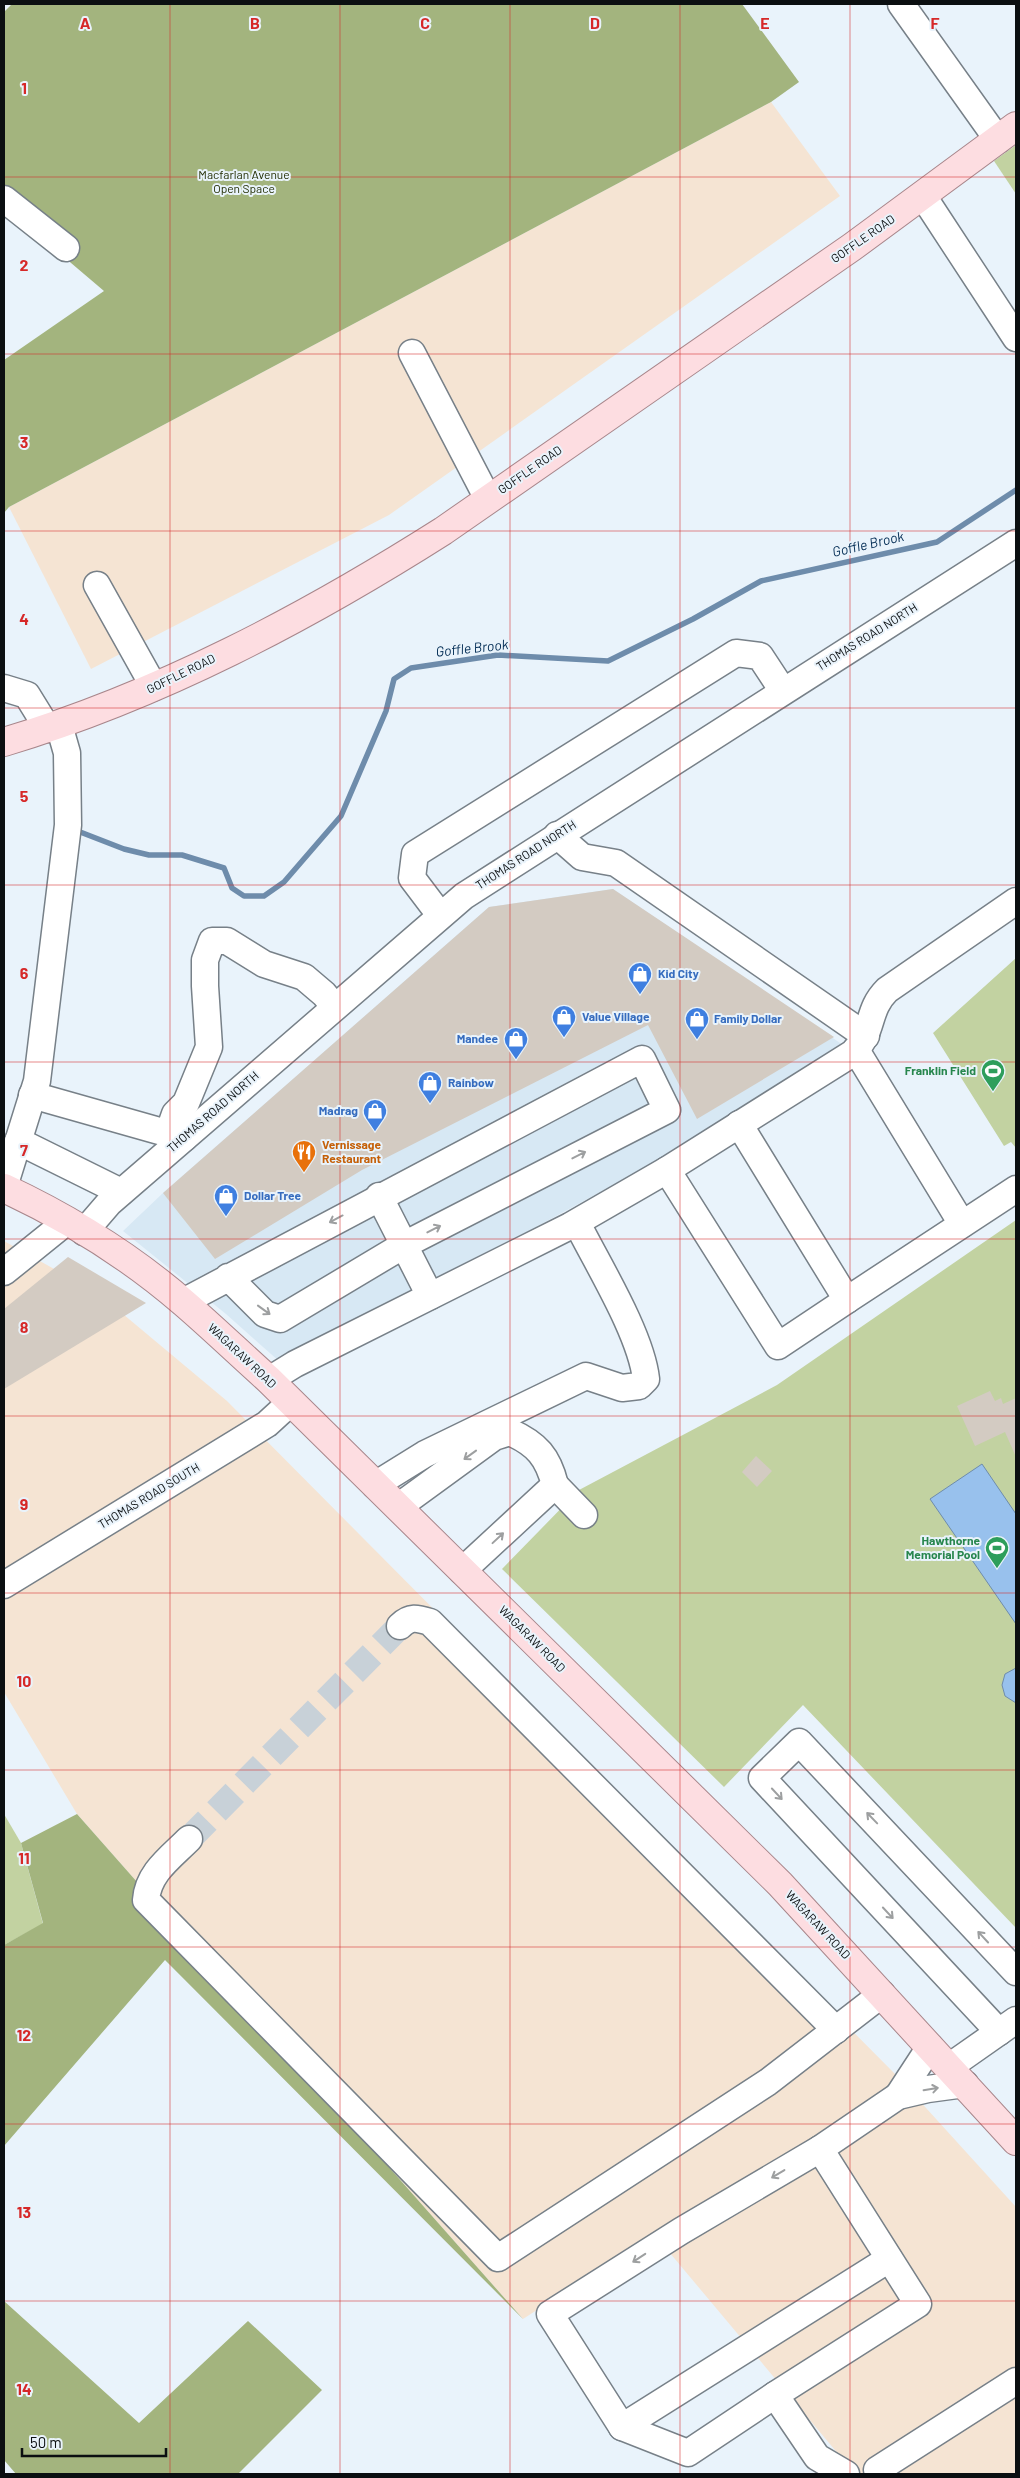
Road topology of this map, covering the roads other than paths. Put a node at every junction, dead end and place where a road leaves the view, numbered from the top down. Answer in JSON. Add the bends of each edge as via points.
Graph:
{"nodes":[{"id":1,"x":900,"y":4,"type":"edge"},
{"id":2,"x":1007,"y":133,"type":"edge"},
{"id":3,"x":923,"y":196,"type":"junction"},
{"id":4,"x":4,"y":198,"type":"edge"},
{"id":5,"x":66,"y":248,"type":"dead end"},
{"id":6,"x":1016,"y":338,"type":"edge"},
{"id":7,"x":412,"y":353,"type":"dead end"},
{"id":8,"x":488,"y":498,"type":"junction"},
{"id":9,"x":1016,"y":543,"type":"edge"},
{"id":10,"x":97,"y":585,"type":"dead end"},
{"id":11,"x":154,"y":687,"type":"junction"},
{"id":12,"x":4,"y":688,"type":"edge"},
{"id":13,"x":783,"y":691,"type":"junction"},
{"id":14,"x":54,"y":727,"type":"junction"},
{"id":15,"x":4,"y":742,"type":"edge"},
{"id":16,"x":557,"y":835,"type":"junction"},
{"id":17,"x":1016,"y":901,"type":"edge"},
{"id":18,"x":440,"y":915,"type":"junction"},
{"id":19,"x":334,"y":1006,"type":"junction"},
{"id":20,"x":861,"y":1043,"type":"junction"},
{"id":21,"x":32,"y":1095,"type":"junction"},
{"id":22,"x":739,"y":1124,"type":"junction"},
{"id":23,"x":15,"y":1125,"type":"edge"},
{"id":24,"x":176,"y":1136,"type":"junction"},
{"id":25,"x":667,"y":1170,"type":"junction"},
{"id":26,"x":4,"y":1188,"type":"edge"},
{"id":27,"x":1016,"y":1189,"type":"edge"},
{"id":28,"x":121,"y":1192,"type":"junction"},
{"id":29,"x":379,"y":1196,"type":"junction"},
{"id":30,"x":577,"y":1223,"type":"junction"},
{"id":31,"x":962,"y":1224,"type":"junction"},
{"id":32,"x":75,"y":1227,"type":"junction"},
{"id":33,"x":404,"y":1245,"type":"junction"},
{"id":34,"x":4,"y":1272,"type":"edge"},
{"id":35,"x":228,"y":1277,"type":"junction"},
{"id":36,"x":430,"y":1296,"type":"junction"},
{"id":37,"x":847,"y":1300,"type":"junction"},
{"id":38,"x":183,"y":1302,"type":"junction"},
{"id":39,"x":269,"y":1380,"type":"junction"},
{"id":40,"x":291,"y":1402,"type":"junction"},
{"id":41,"x":375,"y":1485,"type":"junction"},
{"id":42,"x":555,"y":1485,"type":"junction"},
{"id":43,"x":398,"y":1507,"type":"junction"},
{"id":44,"x":584,"y":1515,"type":"dead end"},
{"id":45,"x":462,"y":1570,"type":"junction"},
{"id":46,"x":4,"y":1585,"type":"edge"},
{"id":47,"x":400,"y":1626,"type":"tunnel mouth"},
{"id":48,"x":189,"y":1839,"type":"tunnel mouth"},
{"id":49,"x":1016,"y":1972,"type":"edge"},
{"id":50,"x":882,"y":1994,"type":"junction"},
{"id":51,"x":1008,"y":2026,"type":"edge"},
{"id":52,"x":836,"y":2030,"type":"junction"},
{"id":53,"x":930,"y":2047,"type":"junction"},
{"id":54,"x":957,"y":2076,"type":"junction"},
{"id":55,"x":898,"y":2096,"type":"junction"},
{"id":56,"x":1016,"y":2141,"type":"edge"},
{"id":57,"x":820,"y":2149,"type":"junction"},
{"id":58,"x":889,"y":2259,"type":"junction"},
{"id":59,"x":1016,"y":2381,"type":"edge"},
{"id":60,"x":775,"y":2395,"type":"junction"},
{"id":61,"x":622,"y":2427,"type":"junction"},
{"id":62,"x":870,"y":2473,"type":"edge"},
{"id":63,"x":846,"y":2474,"type":"edge"}],
"edges":[{"from":1,"to":2,"type":"street"},
{"from":2,"to":3,"type":"main road","name":"GOFFLE ROAD"},
{"from":3,"to":6,"type":"street"},
{"from":3,"to":8,"type":"main road","name":"GOFFLE ROAD"},
{"from":4,"to":5,"type":"street"},
{"from":7,"to":8,"type":"street"},
{"from":8,"to":11,"type":"main road","name":"GOFFLE ROAD","via":[[392,563],[338,594]]},
{"from":9,"to":13,"type":"street","name":"THOMAS ROAD NORTH"},
{"from":10,"to":11,"type":"street"},
{"from":11,"to":14,"type":"main road","name":"GOFFLE ROAD"},
{"from":12,"to":14,"type":"street","via":[[27,695]]},
{"from":13,"to":16,"type":"street","name":"THOMAS ROAD NORTH"},
{"from":13,"to":18,"type":"street","via":[[760,656],[736,653],[415,854],[412,878]]},
{"from":14,"to":15,"type":"main road","name":"GOFFLE ROAD"},
{"from":14,"to":21,"type":"street","via":[[67,753],[68,825],[37,1081]]},
{"from":16,"to":18,"type":"street","name":"THOMAS ROAD NORTH"},
{"from":16,"to":20,"type":"street","via":[[582,857],[616,863]]},
{"from":17,"to":20,"type":"street","via":[[887,990],[877,1000]]},
{"from":18,"to":19,"type":"street","name":"THOMAS ROAD NORTH"},
{"from":19,"to":24,"type":"street","name":"THOMAS ROAD NORTH"},
{"from":19,"to":24,"type":"street","via":[[304,977],[264,964],[227,942],[212,941],[206,960],[205,986],[210,1047],[186,1103],[175,1114]]},
{"from":20,"to":22,"type":"street"},
{"from":20,"to":31,"type":"street"},
{"from":21,"to":23,"type":"street"},
{"from":21,"to":24,"type":"street"},
{"from":22,"to":25,"type":"street"},
{"from":22,"to":37,"type":"street"},
{"from":23,"to":26,"type":"street"},
{"from":23,"to":28,"type":"street"},
{"from":24,"to":28,"type":"street","name":"THOMAS ROAD NORTH"},
{"from":25,"to":30,"type":"street"},
{"from":25,"to":37,"type":"street","via":[[778,1346]]},
{"from":26,"to":32,"type":"main road","name":"WAGARAW ROAD"},
{"from":27,"to":31,"type":"street"},
{"from":28,"to":32,"type":"street","name":"THOMAS ROAD NORTH","via":[[95,1217]]},
{"from":29,"to":33,"type":"street"},
{"from":33,"to":29,"type":"street","one_way":true,"via":[[666,1110],[642,1058]]},
{"from":29,"to":35,"type":"street","one_way":true},
{"from":30,"to":36,"type":"street"},
{"from":30,"to":41,"type":"street","via":[[633,1333],[646,1379],[639,1386],[622,1388],[586,1376],[425,1454]]},
{"from":31,"to":37,"type":"street"},
{"from":32,"to":34,"type":"street","name":"THOMAS ROAD NORTH"},
{"from":32,"to":38,"type":"main road","name":"WAGARAW ROAD"},
{"from":35,"to":33,"type":"street","one_way":true,"via":[[265,1314],[280,1319]]},
{"from":33,"to":36,"type":"street"},
{"from":35,"to":38,"type":"street"},
{"from":36,"to":39,"type":"street"},
{"from":38,"to":39,"type":"main road","name":"WAGARAW ROAD"},
{"from":39,"to":40,"type":"main road","name":"WAGARAW ROAD"},
{"from":40,"to":41,"type":"main road","name":"WAGARAW ROAD"},
{"from":40,"to":46,"type":"street","name":"THOMAS ROAD SOUTH","via":[[267,1424]]},
{"from":41,"to":43,"type":"main road","name":"WAGARAW ROAD"},
{"from":42,"to":43,"type":"street","one_way":true,"via":[[549,1464],[527,1440],[510,1432],[494,1438]]},
{"from":42,"to":44,"type":"street"},
{"from":45,"to":42,"type":"street","one_way":true},
{"from":43,"to":45,"type":"main road","name":"WAGARAW ROAD"},
{"from":45,"to":50,"type":"main road","name":"WAGARAW ROAD","via":[[780,1884]]},
{"from":47,"to":52,"type":"street","via":[[417,1618],[430,1622]]},
{"from":48,"to":52,"type":"street","via":[[152,1876],[146,1900],[498,2258],[768,2082]]},
{"from":49,"to":51,"type":"street","one_way":true,"via":[[799,1742],[762,1778]]},
{"from":50,"to":52,"type":"street"},
{"from":50,"to":53,"type":"main road","name":"WAGARAW ROAD"},
{"from":51,"to":54,"type":"street"},
{"from":53,"to":54,"type":"main road","name":"WAGARAW ROAD"},
{"from":53,"to":55,"type":"street"},
{"from":55,"to":54,"type":"street","one_way":true,"via":[[928,2089]]},
{"from":54,"to":56,"type":"main road","name":"WAGARAW ROAD"},
{"from":55,"to":57,"type":"street"},
{"from":57,"to":58,"type":"street"},
{"from":57,"to":61,"type":"street","one_way":true,"via":[[681,2231],[550,2314]]},
{"from":58,"to":60,"type":"street","via":[[918,2304]]},
{"from":58,"to":61,"type":"street"},
{"from":59,"to":62,"type":"street"},
{"from":60,"to":61,"type":"street","via":[[688,2452]]},
{"from":60,"to":63,"type":"street","via":[[817,2457]]}]}
